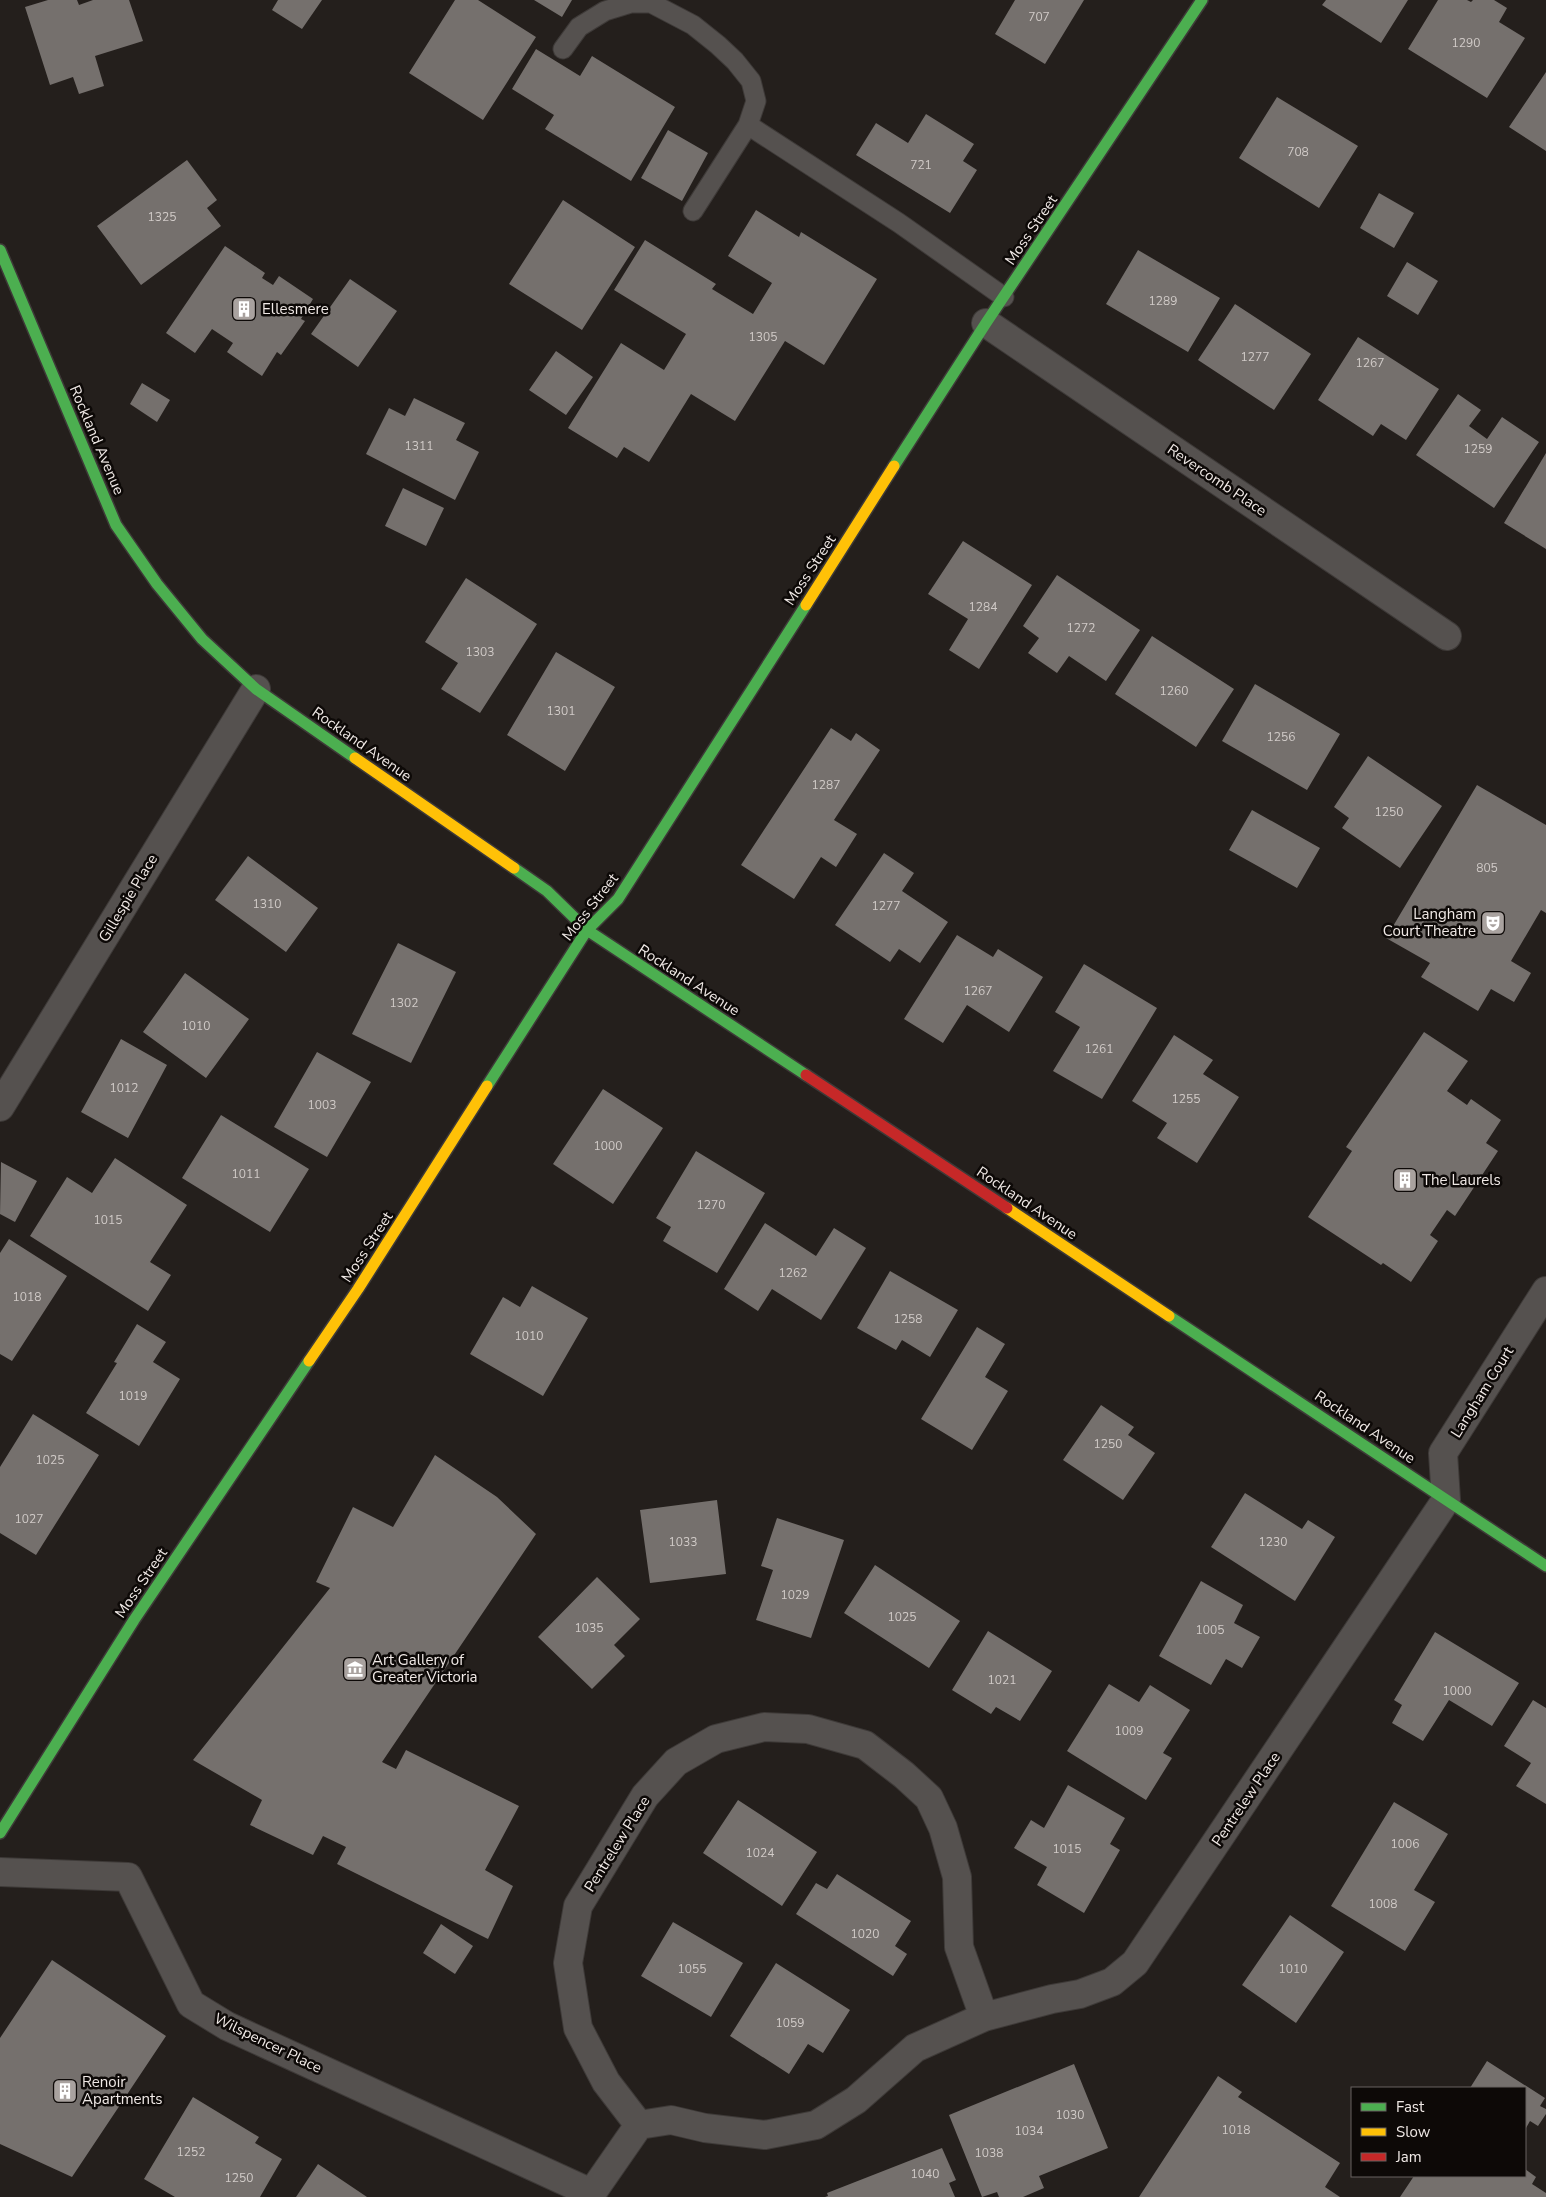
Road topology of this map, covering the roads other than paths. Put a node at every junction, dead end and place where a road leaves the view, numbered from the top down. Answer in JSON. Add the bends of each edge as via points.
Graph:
{"nodes":[{"id":1,"x":1202,"y":0,"type":"edge"},
{"id":2,"x":563,"y":49,"type":"dead end"},
{"id":3,"x":748,"y":125,"type":"junction"},
{"id":4,"x":692,"y":212,"type":"dead end"},
{"id":5,"x":0,"y":250,"type":"edge"},
{"id":6,"x":1004,"y":297,"type":"junction"},
{"id":7,"x":986,"y":323,"type":"junction"},
{"id":8,"x":1447,"y":636,"type":"dead end"},
{"id":9,"x":256,"y":688,"type":"junction"},
{"id":10,"x":587,"y":930,"type":"junction"},
{"id":11,"x":0,"y":1107,"type":"edge"},
{"id":12,"x":1546,"y":1291,"type":"edge"},
{"id":13,"x":1446,"y":1500,"type":"junction"},
{"id":14,"x":1546,"y":1566,"type":"edge"},
{"id":15,"x":0,"y":1832,"type":"edge"},
{"id":16,"x":0,"y":1872,"type":"edge"},
{"id":17,"x":984,"y":2017,"type":"junction"},
{"id":18,"x":638,"y":2125,"type":"junction"},
{"id":19,"x":590,"y":2195,"type":"edge"}],
"edges":[{"from":1,"to":6,"type":"street","name":"Moss Street"},
{"from":2,"to":3,"type":"lane","via":[[579,28],[604,11],[631,3],[651,3],[693,26],[718,45],[751,81],[756,101]]},
{"from":3,"to":4,"type":"lane"},
{"from":3,"to":6,"type":"lane","via":[[899,223]]},
{"from":5,"to":9,"type":"street","name":"Rockland Avenue","via":[[116,525],[157,584],[202,638]]},
{"from":6,"to":7,"type":"street","name":"Moss Street"},
{"from":7,"to":8,"type":"street","name":"Revercomb Place"},
{"from":7,"to":10,"type":"street","name":"Moss Street","via":[[618,899]]},
{"from":9,"to":10,"type":"street","name":"Rockland Avenue","via":[[547,891]]},
{"from":9,"to":11,"type":"street","name":"Gillespie Place"},
{"from":10,"to":13,"type":"street","name":"Rockland Avenue"},
{"from":10,"to":15,"type":"street","name":"Moss Street","via":[[358,1289],[134,1620]]},
{"from":12,"to":13,"type":"street","name":"Langham Court","via":[[1443,1453]]},
{"from":13,"to":14,"type":"street","name":"Rockland Avenue"},
{"from":13,"to":17,"type":"street","name":"Pentrelew Place","via":[[1136,1963],[1112,1982],[1080,1994]]},
{"from":16,"to":19,"type":"street","name":"Wilspencer Place","via":[[128,1877],[191,2004],[227,2026]]},
{"from":17,"to":18,"type":"street","name":"Pentrelew Place","via":[[915,2048],[856,2100],[816,2125],[765,2135],[705,2128],[671,2120]]},
{"from":17,"to":18,"type":"street","name":"Pentrelew Place","via":[[959,1947],[957,1877],[943,1828],[929,1798],[865,1745],[808,1729],[764,1727],[716,1739],[676,1762],[645,1796],[578,1906],[568,1963],[578,2028],[606,2082]]},
{"from":18,"to":19,"type":"street"}]}
